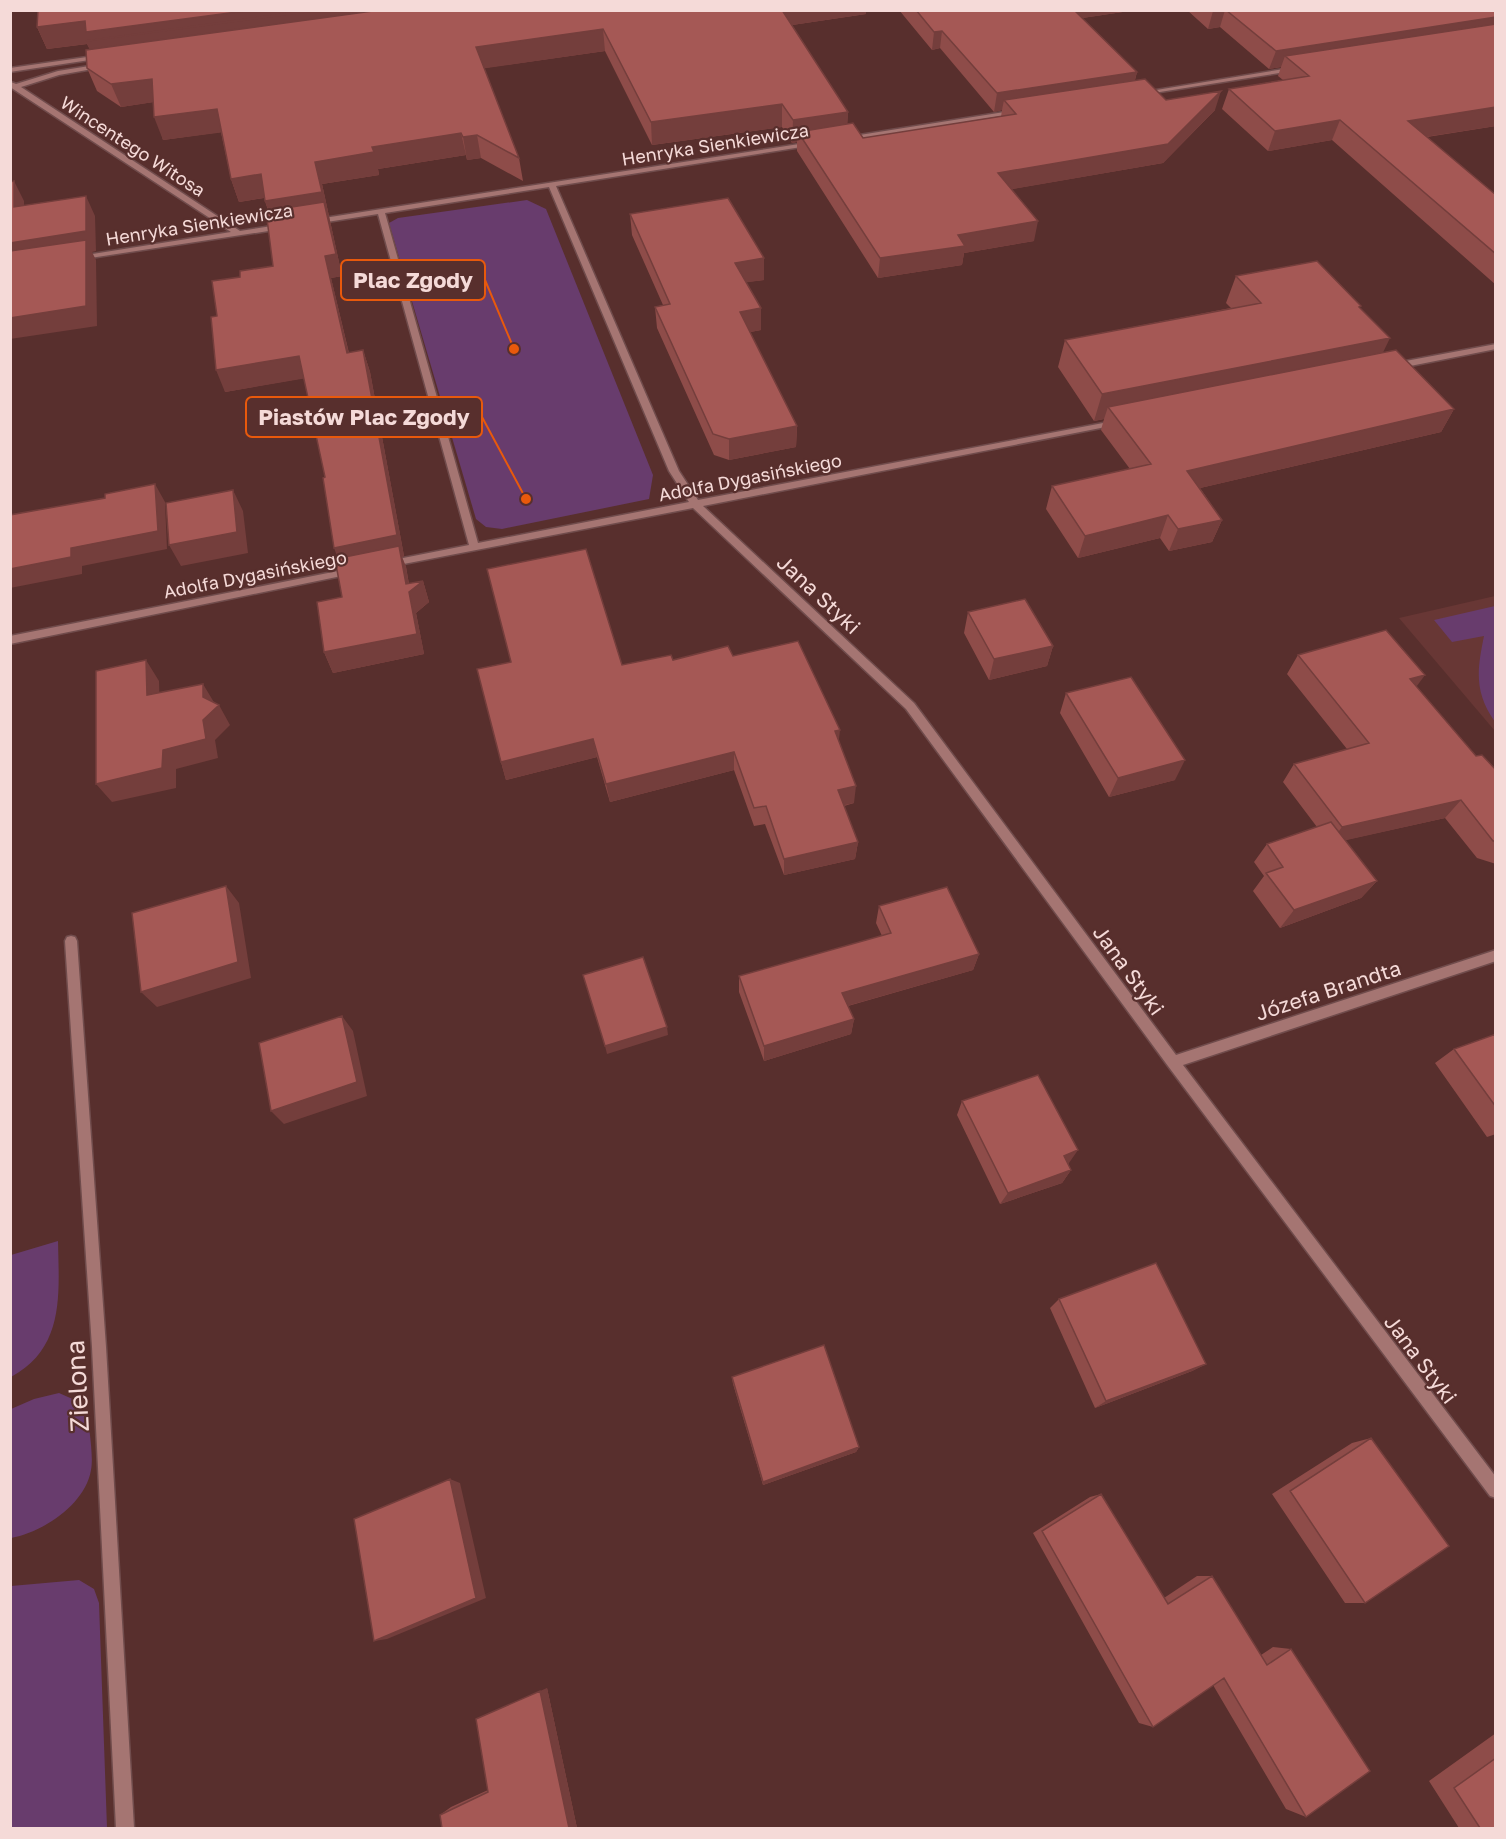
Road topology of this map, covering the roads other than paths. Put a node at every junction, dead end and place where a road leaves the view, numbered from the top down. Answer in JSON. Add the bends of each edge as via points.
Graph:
{"nodes":[{"id":1,"x":106,"y":57,"type":"edge"},
{"id":2,"x":115,"y":65,"type":"edge"},
{"id":3,"x":1310,"y":67,"type":"edge"},
{"id":4,"x":10,"y":70,"type":"edge"},
{"id":5,"x":13,"y":85,"type":"edge"},
{"id":6,"x":1133,"y":94,"type":"edge"},
{"id":7,"x":1027,"y":111,"type":"edge"},
{"id":8,"x":839,"y":140,"type":"edge"},
{"id":9,"x":816,"y":144,"type":"edge"},
{"id":10,"x":552,"y":185,"type":"junction"},
{"id":11,"x":381,"y":211,"type":"junction"},
{"id":12,"x":304,"y":223,"type":"edge"},
{"id":13,"x":293,"y":225,"type":"edge"},
{"id":14,"x":238,"y":233,"type":"junction"},
{"id":15,"x":67,"y":260,"type":"edge"},
{"id":16,"x":1496,"y":346,"type":"edge"},
{"id":17,"x":1390,"y":368,"type":"edge"},
{"id":18,"x":1131,"y":419,"type":"edge"},
{"id":19,"x":696,"y":505,"type":"junction"},
{"id":20,"x":474,"y":547,"type":"junction"},
{"id":21,"x":381,"y":566,"type":"edge"},
{"id":22,"x":358,"y":570,"type":"edge"},
{"id":23,"x":10,"y":640,"type":"edge"},
{"id":24,"x":71,"y":941,"type":"dead end"},
{"id":25,"x":1496,"y":955,"type":"edge"},
{"id":26,"x":1173,"y":1062,"type":"junction"},
{"id":27,"x":1496,"y":1490,"type":"edge"},
{"id":28,"x":125,"y":1828,"type":"edge"}],
"edges":[{"from":1,"to":4,"type":"street"},
{"from":2,"to":5,"type":"street","via":[[58,73]]},
{"from":3,"to":6,"type":"street"},
{"from":5,"to":14,"type":"street","name":"Wincentego Witosa"},
{"from":7,"to":8,"type":"street","name":"Henryka Sienkiewicza"},
{"from":9,"to":10,"type":"street","name":"Henryka Sienkiewicza"},
{"from":10,"to":11,"type":"street","name":"Henryka Sienkiewicza"},
{"from":10,"to":19,"type":"street","name":"Jana Styki","via":[[675,471]]},
{"from":11,"to":12,"type":"street","name":"Henryka Sienkiewicza"},
{"from":11,"to":20,"type":"street"},
{"from":13,"to":14,"type":"street","name":"Henryka Sienkiewicza"},
{"from":14,"to":15,"type":"street","name":"Henryka Sienkiewicza"},
{"from":16,"to":17,"type":"street"},
{"from":18,"to":19,"type":"street","name":"Adolfa Dygasińskiego"},
{"from":19,"to":20,"type":"street","name":"Adolfa Dygasińskiego"},
{"from":19,"to":26,"type":"street","name":"Jana Styki","via":[[910,706]]},
{"from":20,"to":21,"type":"street","name":"Adolfa Dygasińskiego"},
{"from":22,"to":23,"type":"street","name":"Adolfa Dygasińskiego"},
{"from":24,"to":28,"type":"street","name":"Zielona","via":[[100,1359]]},
{"from":25,"to":26,"type":"street","name":"Józefa Brandta"},
{"from":26,"to":27,"type":"street","name":"Jana Styki"}]}
